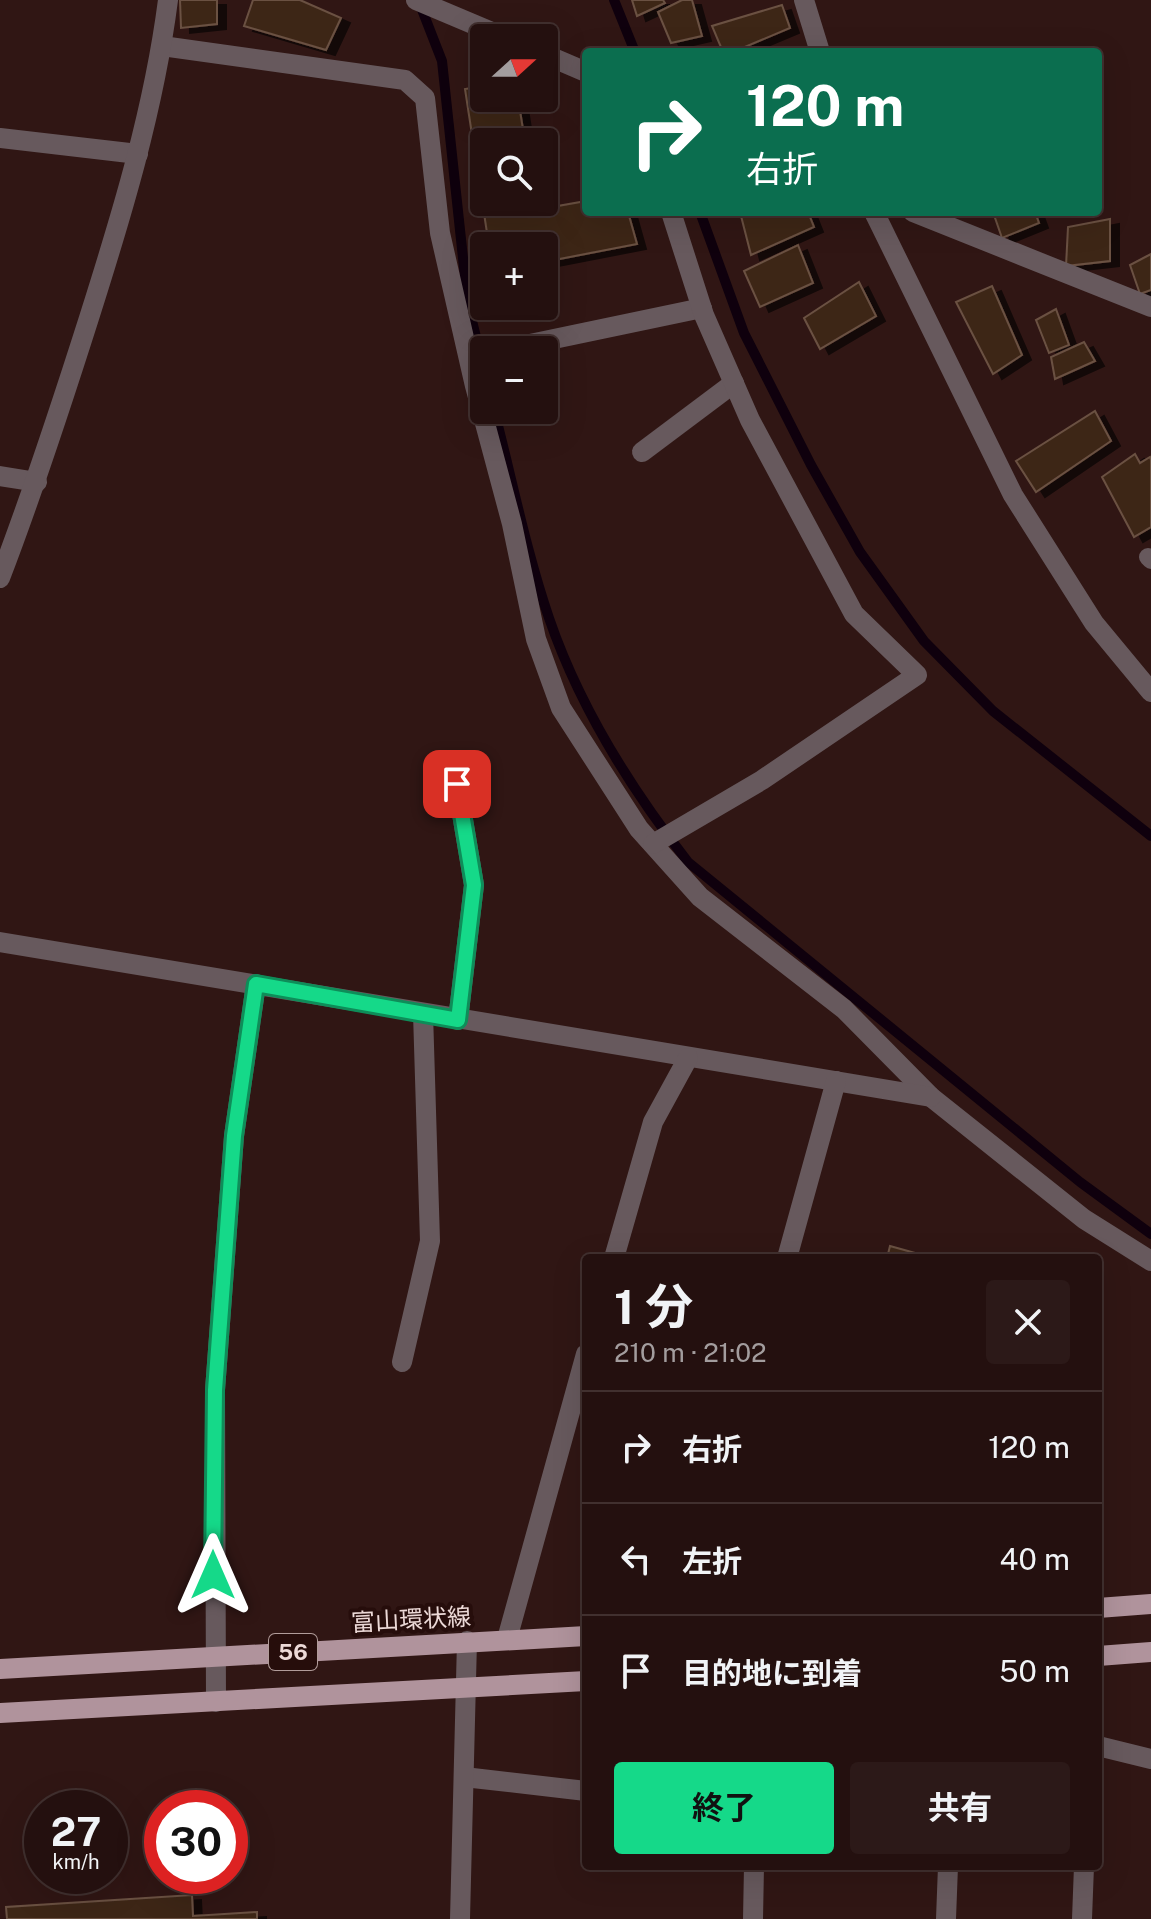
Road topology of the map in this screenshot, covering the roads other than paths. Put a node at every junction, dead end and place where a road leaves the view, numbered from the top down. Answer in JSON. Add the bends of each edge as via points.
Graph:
{"nodes":[{"id":1,"x":168,"y":0,"type":"edge"},
{"id":2,"x":416,"y":0,"type":"edge"},
{"id":3,"x":804,"y":0,"type":"edge"},
{"id":4,"x":472,"y":24,"type":"edge"},
{"id":5,"x":162,"y":46,"type":"junction"},
{"id":6,"x":819,"y":48,"type":"edge"},
{"id":7,"x":558,"y":60,"type":"edge"},
{"id":8,"x":582,"y":70,"type":"edge"},
{"id":9,"x":0,"y":138,"type":"edge"},
{"id":10,"x":138,"y":154,"type":"junction"},
{"id":11,"x":672,"y":216,"type":"edge"},
{"id":12,"x":876,"y":216,"type":"edge"},
{"id":13,"x":923,"y":216,"type":"edge"},
{"id":14,"x":1151,"y":307,"type":"edge"},
{"id":15,"x":702,"y":308,"type":"junction"},
{"id":16,"x":558,"y":338,"type":"edge"},
{"id":17,"x":734,"y":383,"type":"junction"},
{"id":18,"x":642,"y":452,"type":"dead end"},
{"id":19,"x":0,"y":476,"type":"edge"},
{"id":20,"x":37,"y":482,"type":"junction"},
{"id":21,"x":0,"y":578,"type":"edge"},
{"id":22,"x":1151,"y":692,"type":"edge"},
{"id":23,"x":457,"y":784,"type":"dead end"},
{"id":24,"x":662,"y":839,"type":"junction"},
{"id":25,"x":0,"y":942,"type":"edge"},
{"id":26,"x":256,"y":984,"type":"junction"},
{"id":27,"x":423,"y":1013,"type":"junction"},
{"id":28,"x":458,"y":1020,"type":"junction"},
{"id":29,"x":688,"y":1058,"type":"junction"},
{"id":30,"x":836,"y":1081,"type":"junction"},
{"id":31,"x":931,"y":1097,"type":"junction"},
{"id":32,"x":615,"y":1254,"type":"edge"},
{"id":33,"x":788,"y":1254,"type":"edge"},
{"id":34,"x":1151,"y":1261,"type":"edge"},
{"id":35,"x":402,"y":1362,"type":"dead end"},
{"id":36,"x":582,"y":1368,"type":"edge"},
{"id":37,"x":1151,"y":1604,"type":"edge"},
{"id":38,"x":1102,"y":1608,"type":"edge"},
{"id":39,"x":582,"y":1636,"type":"edge"},
{"id":40,"x":507,"y":1639,"type":"junction"},
{"id":41,"x":467,"y":1641,"type":"junction"},
{"id":42,"x":1151,"y":1652,"type":"edge"},
{"id":43,"x":215,"y":1656,"type":"junction"},
{"id":44,"x":1102,"y":1656,"type":"edge"},
{"id":45,"x":0,"y":1669,"type":"edge"},
{"id":46,"x":582,"y":1681,"type":"edge"},
{"id":47,"x":465,"y":1687,"type":"junction"},
{"id":48,"x":216,"y":1702,"type":"junction"},
{"id":49,"x":0,"y":1713,"type":"edge"},
{"id":50,"x":1102,"y":1747,"type":"edge"},
{"id":51,"x":1151,"y":1759,"type":"edge"},
{"id":52,"x":464,"y":1777,"type":"junction"},
{"id":53,"x":582,"y":1791,"type":"edge"},
{"id":54,"x":754,"y":1870,"type":"edge"},
{"id":55,"x":948,"y":1870,"type":"edge"},
{"id":56,"x":1084,"y":1870,"type":"edge"},
{"id":57,"x":460,"y":1919,"type":"edge"},
{"id":58,"x":753,"y":1919,"type":"edge"},
{"id":59,"x":946,"y":1919,"type":"edge"},
{"id":60,"x":1082,"y":1919,"type":"edge"}],
"edges":[{"from":1,"to":5,"type":"street"},
{"from":2,"to":4,"type":"street"},
{"from":3,"to":6,"type":"street"},
{"from":5,"to":10,"type":"street"},
{"from":5,"to":24,"type":"street","via":[[405,80],[425,98],[440,233],[536,639],[561,708],[639,829]]},
{"from":7,"to":8,"type":"street"},
{"from":9,"to":10,"type":"street"},
{"from":10,"to":20,"type":"street"},
{"from":11,"to":15,"type":"street"},
{"from":12,"to":22,"type":"street","via":[[1013,495],[1094,623]]},
{"from":13,"to":14,"type":"street"},
{"from":15,"to":16,"type":"street"},
{"from":15,"to":17,"type":"street"},
{"from":17,"to":18,"type":"street"},
{"from":17,"to":24,"type":"street","via":[[854,614],[917,675],[762,780]]},
{"from":19,"to":20,"type":"street"},
{"from":20,"to":21,"type":"street"},
{"from":23,"to":28,"type":"street","via":[[474,885]]},
{"from":24,"to":31,"type":"street","via":[[700,897],[844,1009]]},
{"from":25,"to":26,"type":"street"},
{"from":26,"to":27,"type":"street"},
{"from":26,"to":43,"type":"street","via":[[234,1136],[215,1390]]},
{"from":27,"to":28,"type":"street"},
{"from":27,"to":35,"type":"street","via":[[430,1241]]},
{"from":28,"to":29,"type":"street"},
{"from":29,"to":30,"type":"street"},
{"from":29,"to":32,"type":"street","via":[[653,1122]]},
{"from":30,"to":31,"type":"street"},
{"from":30,"to":33,"type":"street"},
{"from":31,"to":34,"type":"street","via":[[1084,1219]]},
{"from":36,"to":40,"type":"street"},
{"from":37,"to":38,"type":"main road"},
{"from":39,"to":40,"type":"main road","name":"富山環状線","number":"56"},
{"from":40,"to":41,"type":"main road","name":"富山環状線","number":"56"},
{"from":41,"to":43,"type":"main road","name":"富山環状線","number":"56"},
{"from":41,"to":47,"type":"street"},
{"from":42,"to":44,"type":"main road"},
{"from":43,"to":45,"type":"main road","name":"富山環状線","number":"56"},
{"from":43,"to":48,"type":"street"},
{"from":46,"to":47,"type":"main road","number":"56"},
{"from":47,"to":48,"type":"main road","number":"56"},
{"from":47,"to":52,"type":"street"},
{"from":48,"to":49,"type":"main road","number":"56"},
{"from":50,"to":51,"type":"street"},
{"from":52,"to":53,"type":"street"},
{"from":52,"to":57,"type":"street"},
{"from":54,"to":58,"type":"street"},
{"from":55,"to":59,"type":"street"},
{"from":56,"to":60,"type":"street"}]}
